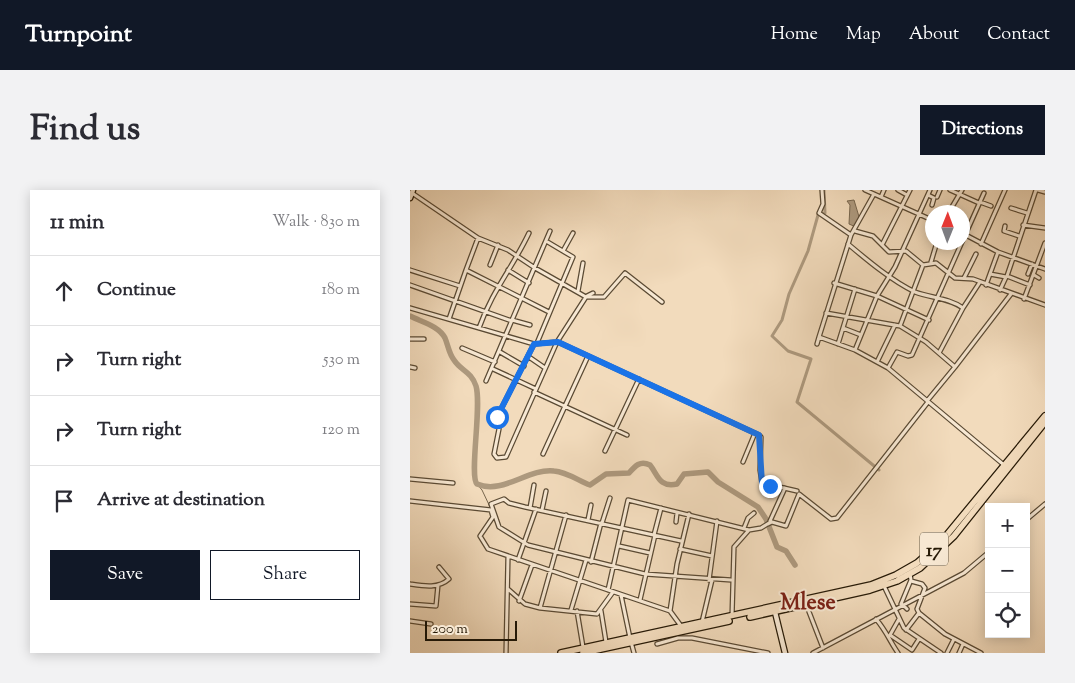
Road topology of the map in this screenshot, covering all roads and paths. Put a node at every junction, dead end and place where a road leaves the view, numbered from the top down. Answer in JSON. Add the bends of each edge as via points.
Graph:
{"nodes":[{"id":1,"x":822,"y":190,"type":"edge"},
{"id":2,"x":865,"y":190,"type":"edge"},
{"id":3,"x":884,"y":190,"type":"edge"},
{"id":4,"x":898,"y":190,"type":"edge"},
{"id":5,"x":910,"y":190,"type":"edge"},
{"id":6,"x":930,"y":190,"type":"edge"},
{"id":7,"x":940,"y":190,"type":"edge"},
{"id":8,"x":950,"y":190,"type":"edge"},
{"id":9,"x":962,"y":190,"type":"edge"},
{"id":10,"x":1005,"y":190,"type":"edge"},
{"id":11,"x":1037,"y":190,"type":"edge"},
{"id":12,"x":1045,"y":192,"type":"edge"},
{"id":13,"x":411,"y":194,"type":"edge"},
{"id":14,"x":874,"y":194,"type":"junction"},
{"id":15,"x":960,"y":194,"type":"junction"},
{"id":16,"x":984,"y":194,"type":"dead end"},
{"id":17,"x":907,"y":195,"type":"junction"},
{"id":18,"x":928,"y":195,"type":"junction"},
{"id":19,"x":881,"y":197,"type":"junction"},
{"id":20,"x":937,"y":197,"type":"dead end"},
{"id":21,"x":980,"y":203,"type":"junction"},
{"id":22,"x":932,"y":205,"type":"dead end"},
{"id":23,"x":954,"y":205,"type":"edge"},
{"id":24,"x":903,"y":206,"type":"junction"},
{"id":25,"x":991,"y":206,"type":"dead end"},
{"id":26,"x":1011,"y":208,"type":"dead end"},
{"id":27,"x":920,"y":214,"type":"junction"},
{"id":28,"x":1027,"y":214,"type":"junction"},
{"id":29,"x":925,"y":216,"type":"edge"},
{"id":30,"x":970,"y":222,"type":"edge"},
{"id":31,"x":1023,"y":225,"type":"junction"},
{"id":32,"x":1005,"y":226,"type":"dead end"},
{"id":33,"x":1045,"y":228,"type":"edge"},
{"id":34,"x":550,"y":231,"type":"dead end"},
{"id":35,"x":855,"y":231,"type":"junction"},
{"id":36,"x":529,"y":233,"type":"dead end"},
{"id":37,"x":573,"y":233,"type":"dead end"},
{"id":38,"x":851,"y":235,"type":"junction"},
{"id":39,"x":1019,"y":236,"type":"junction"},
{"id":40,"x":478,"y":238,"type":"junction"},
{"id":41,"x":970,"y":238,"type":"edge"},
{"id":42,"x":546,"y":241,"type":"junction"},
{"id":43,"x":1045,"y":243,"type":"edge"},
{"id":44,"x":848,"y":244,"type":"junction"},
{"id":45,"x":981,"y":244,"type":"junction"},
{"id":46,"x":498,"y":245,"type":"junction"},
{"id":47,"x":882,"y":246,"type":"junction"},
{"id":48,"x":1044,"y":248,"type":"edge"},
{"id":49,"x":934,"y":250,"type":"edge"},
{"id":50,"x":959,"y":250,"type":"edge"},
{"id":51,"x":563,"y":251,"type":"junction"},
{"id":52,"x":904,"y":251,"type":"junction"},
{"id":53,"x":998,"y":252,"type":"junction"},
{"id":54,"x":976,"y":254,"type":"dead end"},
{"id":55,"x":517,"y":256,"type":"junction"},
{"id":56,"x":1013,"y":257,"type":"junction"},
{"id":57,"x":931,"y":262,"type":"junction"},
{"id":58,"x":583,"y":263,"type":"dead end"},
{"id":59,"x":1032,"y":264,"type":"junction"},
{"id":60,"x":490,"y":265,"type":"dead end"},
{"id":61,"x":923,"y":265,"type":"junction"},
{"id":62,"x":1037,"y":266,"type":"junction"},
{"id":63,"x":535,"y":268,"type":"junction"},
{"id":64,"x":1045,"y":269,"type":"edge"},
{"id":65,"x":410,"y":270,"type":"edge"},
{"id":66,"x":466,"y":270,"type":"junction"},
{"id":67,"x":508,"y":270,"type":"junction"},
{"id":68,"x":949,"y":272,"type":"junction"},
{"id":69,"x":990,"y":274,"type":"junction"},
{"id":70,"x":1028,"y":274,"type":"dead end"},
{"id":71,"x":1034,"y":275,"type":"junction"},
{"id":72,"x":891,"y":276,"type":"junction"},
{"id":73,"x":1006,"y":277,"type":"junction"},
{"id":74,"x":964,"y":278,"type":"junction"},
{"id":75,"x":1039,"y":278,"type":"dead end"},
{"id":76,"x":562,"y":282,"type":"junction"},
{"id":77,"x":980,"y":282,"type":"junction"},
{"id":78,"x":529,"y":283,"type":"junction"},
{"id":79,"x":834,"y":283,"type":"junction"},
{"id":80,"x":410,"y":285,"type":"edge"},
{"id":81,"x":986,"y":285,"type":"junction"},
{"id":82,"x":1030,"y":285,"type":"junction"},
{"id":83,"x":460,"y":286,"type":"junction"},
{"id":84,"x":497,"y":286,"type":"junction"},
{"id":85,"x":855,"y":290,"type":"junction"},
{"id":86,"x":913,"y":290,"type":"junction"},
{"id":87,"x":1000,"y":290,"type":"junction"},
{"id":88,"x":578,"y":291,"type":"junction"},
{"id":89,"x":593,"y":293,"type":"dead end"},
{"id":90,"x":1011,"y":294,"type":"junction"},
{"id":91,"x":876,"y":296,"type":"junction"},
{"id":92,"x":938,"y":296,"type":"junction"},
{"id":93,"x":586,"y":297,"type":"junction"},
{"id":94,"x":522,"y":298,"type":"junction"},
{"id":95,"x":456,"y":299,"type":"junction"},
{"id":96,"x":1024,"y":299,"type":"junction"},
{"id":97,"x":662,"y":302,"type":"dead end"},
{"id":98,"x":1045,"y":305,"type":"edge"},
{"id":99,"x":410,"y":308,"type":"edge"},
{"id":100,"x":963,"y":308,"type":"junction"},
{"id":101,"x":906,"y":310,"type":"junction"},
{"id":102,"x":485,"y":311,"type":"junction"},
{"id":103,"x":549,"y":312,"type":"junction"},
{"id":104,"x":826,"y":313,"type":"junction"},
{"id":105,"x":847,"y":316,"type":"junction"},
{"id":106,"x":449,"y":319,"type":"junction"},
{"id":107,"x":512,"y":320,"type":"junction"},
{"id":108,"x":868,"y":320,"type":"junction"},
{"id":109,"x":929,"y":320,"type":"junction"},
{"id":110,"x":895,"y":324,"type":"junction"},
{"id":111,"x":530,"y":325,"type":"dead end"},
{"id":112,"x":900,"y":326,"type":"junction"},
{"id":113,"x":479,"y":328,"type":"junction"},
{"id":114,"x":843,"y":328,"type":"junction"},
{"id":115,"x":861,"y":335,"type":"junction"},
{"id":116,"x":506,"y":336,"type":"junction"},
{"id":117,"x":819,"y":337,"type":"junction"},
{"id":118,"x":921,"y":338,"type":"junction"},
{"id":119,"x":410,"y":339,"type":"edge"},
{"id":120,"x":424,"y":339,"type":"dead end"},
{"id":121,"x":557,"y":342,"type":"junction"},
{"id":122,"x":536,"y":344,"type":"junction"},
{"id":123,"x":817,"y":344,"type":"dead end"},
{"id":124,"x":838,"y":344,"type":"junction"},
{"id":125,"x":462,"y":348,"type":"dead end"},
{"id":126,"x":855,"y":350,"type":"junction"},
{"id":127,"x":500,"y":352,"type":"junction"},
{"id":128,"x":939,"y":354,"type":"junction"},
{"id":129,"x":588,"y":356,"type":"junction"},
{"id":130,"x":529,"y":357,"type":"junction"},
{"id":131,"x":495,"y":362,"type":"junction"},
{"id":132,"x":878,"y":362,"type":"junction"},
{"id":133,"x":524,"y":366,"type":"junction"},
{"id":134,"x":410,"y":367,"type":"edge"},
{"id":135,"x":954,"y":367,"type":"junction"},
{"id":136,"x":415,"y":368,"type":"dead end"},
{"id":137,"x":546,"y":368,"type":"junction"},
{"id":138,"x":888,"y":368,"type":"junction"},
{"id":139,"x":493,"y":370,"type":"junction"},
{"id":140,"x":638,"y":379,"type":"junction"},
{"id":141,"x":516,"y":380,"type":"junction"},
{"id":142,"x":486,"y":382,"type":"dead end"},
{"id":143,"x":535,"y":390,"type":"junction"},
{"id":144,"x":927,"y":402,"type":"junction"},
{"id":145,"x":565,"y":407,"type":"junction"},
{"id":146,"x":1045,"y":416,"type":"edge"},
{"id":147,"x":1045,"y":422,"type":"edge"},
{"id":148,"x":615,"y":429,"type":"junction"},
{"id":149,"x":755,"y":433,"type":"junction"},
{"id":150,"x":627,"y":435,"type":"dead end"},
{"id":151,"x":605,"y":451,"type":"dead end"},
{"id":152,"x":543,"y":454,"type":"dead end"},
{"id":153,"x":742,"y":462,"type":"dead end"},
{"id":154,"x":1004,"y":465,"type":"junction"},
{"id":155,"x":410,"y":479,"type":"edge"},
{"id":156,"x":452,"y":483,"type":"dead end"},
{"id":157,"x":534,"y":485,"type":"dead end"},
{"id":158,"x":785,"y":488,"type":"junction"},
{"id":159,"x":546,"y":491,"type":"dead end"},
{"id":160,"x":797,"y":491,"type":"dead end"},
{"id":161,"x":610,"y":498,"type":"dead end"},
{"id":162,"x":410,"y":502,"type":"edge"},
{"id":163,"x":1045,"y":504,"type":"edge"},
{"id":164,"x":591,"y":505,"type":"dead end"},
{"id":165,"x":530,"y":508,"type":"junction"},
{"id":166,"x":660,"y":508,"type":"junction"},
{"id":167,"x":492,"y":509,"type":"junction"},
{"id":168,"x":536,"y":509,"type":"junction"},
{"id":169,"x":542,"y":510,"type":"junction"},
{"id":170,"x":677,"y":513,"type":"junction"},
{"id":171,"x":754,"y":513,"type":"dead end"},
{"id":172,"x":689,"y":514,"type":"junction"},
{"id":173,"x":566,"y":515,"type":"junction"},
{"id":174,"x":1030,"y":517,"type":"edge"},
{"id":175,"x":588,"y":520,"type":"junction"},
{"id":176,"x":717,"y":521,"type":"junction"},
{"id":177,"x":676,"y":522,"type":"dead end"},
{"id":178,"x":602,"y":523,"type":"junction"},
{"id":179,"x":769,"y":523,"type":"junction"},
{"id":180,"x":622,"y":528,"type":"junction"},
{"id":181,"x":746,"y":529,"type":"junction"},
{"id":182,"x":654,"y":535,"type":"junction"},
{"id":183,"x":681,"y":541,"type":"junction"},
{"id":184,"x":524,"y":543,"type":"junction"},
{"id":185,"x":619,"y":546,"type":"junction"},
{"id":186,"x":680,"y":549,"type":"junction"},
{"id":187,"x":556,"y":551,"type":"junction"},
{"id":188,"x":650,"y":553,"type":"junction"},
{"id":189,"x":985,"y":555,"type":"edge"},
{"id":190,"x":712,"y":556,"type":"junction"},
{"id":191,"x":508,"y":557,"type":"junction"},
{"id":192,"x":518,"y":560,"type":"junction"},
{"id":193,"x":586,"y":560,"type":"junction"},
{"id":194,"x":591,"y":562,"type":"junction"},
{"id":195,"x":532,"y":565,"type":"junction"},
{"id":196,"x":439,"y":567,"type":"dead end"},
{"id":197,"x":614,"y":567,"type":"junction"},
{"id":198,"x":550,"y":570,"type":"junction"},
{"id":199,"x":645,"y":574,"type":"junction"},
{"id":200,"x":910,"y":574,"type":"junction"},
{"id":201,"x":675,"y":577,"type":"junction"},
{"id":202,"x":580,"y":580,"type":"junction"},
{"id":203,"x":710,"y":580,"type":"junction"},
{"id":204,"x":731,"y":580,"type":"junction"},
{"id":205,"x":911,"y":581,"type":"junction"},
{"id":206,"x":410,"y":584,"type":"edge"},
{"id":207,"x":438,"y":585,"type":"junction"},
{"id":208,"x":884,"y":586,"type":"junction"},
{"id":209,"x":508,"y":589,"type":"junction"},
{"id":210,"x":608,"y":590,"type":"junction"},
{"id":211,"x":613,"y":592,"type":"junction"},
{"id":212,"x":924,"y":593,"type":"junction"},
{"id":213,"x":621,"y":595,"type":"junction"},
{"id":214,"x":640,"y":600,"type":"junction"},
{"id":215,"x":519,"y":601,"type":"junction"},
{"id":216,"x":410,"y":604,"type":"edge"},
{"id":217,"x":806,"y":604,"type":"junction"},
{"id":218,"x":901,"y":604,"type":"junction"},
{"id":219,"x":540,"y":608,"type":"junction"},
{"id":220,"x":774,"y":609,"type":"junction"},
{"id":221,"x":894,"y":609,"type":"junction"},
{"id":222,"x":906,"y":609,"type":"dead end"},
{"id":223,"x":570,"y":610,"type":"junction"},
{"id":224,"x":577,"y":611,"type":"junction"},
{"id":225,"x":601,"y":611,"type":"junction"},
{"id":226,"x":670,"y":611,"type":"junction"},
{"id":227,"x":919,"y":613,"type":"junction"},
{"id":228,"x":732,"y":617,"type":"junction"},
{"id":229,"x":899,"y":619,"type":"junction"},
{"id":230,"x":875,"y":620,"type":"junction"},
{"id":231,"x":410,"y":622,"type":"edge"},
{"id":232,"x":702,"y":622,"type":"junction"},
{"id":233,"x":431,"y":624,"type":"dead end"},
{"id":234,"x":681,"y":626,"type":"junction"},
{"id":235,"x":906,"y":630,"type":"junction"},
{"id":236,"x":653,"y":635,"type":"junction"},
{"id":237,"x":890,"y":635,"type":"junction"},
{"id":238,"x":919,"y":639,"type":"junction"},
{"id":239,"x":954,"y":639,"type":"junction"},
{"id":240,"x":630,"y":640,"type":"junction"},
{"id":241,"x":606,"y":643,"type":"junction"},
{"id":242,"x":657,"y":644,"type":"dead end"},
{"id":243,"x":963,"y":644,"type":"junction"},
{"id":244,"x":823,"y":648,"type":"junction"},
{"id":245,"x":972,"y":649,"type":"junction"},
{"id":246,"x":583,"y":651,"type":"edge"},
{"id":247,"x":911,"y":651,"type":"edge"},
{"id":248,"x":934,"y":651,"type":"edge"},
{"id":249,"x":978,"y":652,"type":"edge"},
{"id":250,"x":506,"y":653,"type":"edge"},
{"id":251,"x":561,"y":653,"type":"edge"},
{"id":252,"x":634,"y":653,"type":"edge"},
{"id":253,"x":768,"y":653,"type":"edge"},
{"id":254,"x":785,"y":653,"type":"edge"},
{"id":255,"x":813,"y":653,"type":"edge"},
{"id":256,"x":898,"y":653,"type":"edge"},
{"id":257,"x":941,"y":653,"type":"edge"},
{"id":258,"x":947,"y":653,"type":"edge"},
{"id":259,"x":959,"y":653,"type":"edge"},
{"id":260,"x":970,"y":653,"type":"edge"}],
"edges":[{"from":1,"to":38,"type":"street","via":[[820,213]]},
{"from":2,"to":14,"type":"street"},
{"from":3,"to":19,"type":"street"},
{"from":4,"to":17,"type":"street"},
{"from":5,"to":17,"type":"street"},
{"from":6,"to":18,"type":"street"},
{"from":7,"to":20,"type":"street"},
{"from":8,"to":15,"type":"street"},
{"from":9,"to":15,"type":"street"},
{"from":10,"to":45,"type":"street"},
{"from":11,"to":12,"type":"street"},
{"from":11,"to":28,"type":"street"},
{"from":13,"to":40,"type":"street"},
{"from":14,"to":19,"type":"street"},
{"from":14,"to":35,"type":"street"},
{"from":15,"to":21,"type":"street"},
{"from":15,"to":23,"type":"street"},
{"from":16,"to":21,"type":"street"},
{"from":17,"to":24,"type":"street"},
{"from":18,"to":22,"type":"street","via":[[934,198]]},
{"from":18,"to":27,"type":"street"},
{"from":19,"to":24,"type":"street"},
{"from":21,"to":25,"type":"street"},
{"from":21,"to":30,"type":"street"},
{"from":24,"to":27,"type":"street"},
{"from":24,"to":47,"type":"street"},
{"from":26,"to":28,"type":"street"},
{"from":27,"to":29,"type":"street"},
{"from":27,"to":52,"type":"street"},
{"from":28,"to":31,"type":"street"},
{"from":31,"to":33,"type":"street"},
{"from":31,"to":39,"type":"street"},
{"from":32,"to":39,"type":"street","via":[[1004,231]]},
{"from":34,"to":42,"type":"street"},
{"from":35,"to":38,"type":"street"},
{"from":35,"to":47,"type":"street","via":[[873,236]]},
{"from":36,"to":55,"type":"street"},
{"from":37,"to":51,"type":"street"},
{"from":38,"to":44,"type":"street"},
{"from":39,"to":56,"type":"street"},
{"from":40,"to":46,"type":"street"},
{"from":40,"to":66,"type":"street"},
{"from":41,"to":45,"type":"street"},
{"from":42,"to":51,"type":"street"},
{"from":42,"to":63,"type":"street"},
{"from":43,"to":48,"type":"street"},
{"from":44,"to":72,"type":"street"},
{"from":44,"to":79,"type":"street"},
{"from":45,"to":53,"type":"street"},
{"from":46,"to":55,"type":"street"},
{"from":46,"to":60,"type":"street"},
{"from":47,"to":52,"type":"street","via":[[889,252]]},
{"from":48,"to":62,"type":"street"},
{"from":49,"to":57,"type":"street"},
{"from":50,"to":68,"type":"street"},
{"from":51,"to":76,"type":"street","via":[[573,257]]},
{"from":52,"to":61,"type":"street"},
{"from":52,"to":72,"type":"street"},
{"from":53,"to":56,"type":"street"},
{"from":53,"to":69,"type":"street"},
{"from":54,"to":74,"type":"street"},
{"from":55,"to":63,"type":"street"},
{"from":55,"to":67,"type":"street"},
{"from":56,"to":59,"type":"street"},
{"from":56,"to":73,"type":"street"},
{"from":57,"to":61,"type":"street"},
{"from":57,"to":68,"type":"street"},
{"from":58,"to":88,"type":"street"},
{"from":59,"to":62,"type":"street"},
{"from":59,"to":70,"type":"street"},
{"from":61,"to":86,"type":"street"},
{"from":62,"to":64,"type":"street"},
{"from":62,"to":71,"type":"street"},
{"from":63,"to":76,"type":"street"},
{"from":63,"to":78,"type":"street"},
{"from":65,"to":83,"type":"street"},
{"from":66,"to":83,"type":"street"},
{"from":66,"to":84,"type":"street"},
{"from":67,"to":78,"type":"street"},
{"from":67,"to":84,"type":"street"},
{"from":68,"to":74,"type":"street","via":[[955,278]]},
{"from":68,"to":92,"type":"street"},
{"from":69,"to":73,"type":"street"},
{"from":69,"to":81,"type":"street"},
{"from":71,"to":75,"type":"street"},
{"from":71,"to":82,"type":"street"},
{"from":72,"to":86,"type":"street"},
{"from":72,"to":91,"type":"street"},
{"from":73,"to":82,"type":"street"},
{"from":73,"to":87,"type":"street"},
{"from":74,"to":77,"type":"street"},
{"from":76,"to":88,"type":"street"},
{"from":76,"to":103,"type":"street"},
{"from":77,"to":81,"type":"street"},
{"from":77,"to":100,"type":"street"},
{"from":78,"to":94,"type":"street"},
{"from":79,"to":85,"type":"street"},
{"from":79,"to":104,"type":"street"},
{"from":80,"to":95,"type":"street"},
{"from":81,"to":87,"type":"street"},
{"from":82,"to":96,"type":"street"},
{"from":83,"to":95,"type":"street"},
{"from":84,"to":94,"type":"street"},
{"from":84,"to":102,"type":"street"},
{"from":85,"to":91,"type":"street"},
{"from":85,"to":105,"type":"street"},
{"from":86,"to":92,"type":"street"},
{"from":86,"to":101,"type":"street"},
{"from":87,"to":90,"type":"street"},
{"from":88,"to":93,"type":"street"},
{"from":89,"to":93,"type":"street"},
{"from":90,"to":96,"type":"street"},
{"from":90,"to":135,"type":"street"},
{"from":91,"to":101,"type":"street"},
{"from":91,"to":108,"type":"street"},
{"from":92,"to":100,"type":"street"},
{"from":92,"to":109,"type":"street"},
{"from":93,"to":97,"type":"street","via":[[604,297],[625,273]]},
{"from":93,"to":121,"type":"street"},
{"from":94,"to":103,"type":"street"},
{"from":94,"to":107,"type":"street"},
{"from":95,"to":102,"type":"street"},
{"from":95,"to":106,"type":"street"},
{"from":96,"to":98,"type":"street"},
{"from":99,"to":106,"type":"street"},
{"from":100,"to":128,"type":"street"},
{"from":101,"to":109,"type":"street"},
{"from":101,"to":112,"type":"street"},
{"from":102,"to":107,"type":"street"},
{"from":102,"to":113,"type":"street"},
{"from":103,"to":122,"type":"street"},
{"from":104,"to":105,"type":"street"},
{"from":104,"to":117,"type":"street"},
{"from":105,"to":108,"type":"street"},
{"from":105,"to":114,"type":"street"},
{"from":106,"to":113,"type":"street"},
{"from":107,"to":111,"type":"street"},
{"from":107,"to":116,"type":"street"},
{"from":108,"to":110,"type":"street"},
{"from":108,"to":115,"type":"street"},
{"from":109,"to":118,"type":"street"},
{"from":110,"to":112,"type":"street"},
{"from":110,"to":132,"type":"street"},
{"from":112,"to":118,"type":"street"},
{"from":113,"to":116,"type":"street"},
{"from":114,"to":115,"type":"street"},
{"from":114,"to":124,"type":"street"},
{"from":115,"to":126,"type":"street"},
{"from":116,"to":122,"type":"street"},
{"from":116,"to":127,"type":"street"},
{"from":117,"to":123,"type":"street"},
{"from":117,"to":124,"type":"street"},
{"from":118,"to":128,"type":"street"},
{"from":118,"to":138,"type":"street","via":[[910,356],[896,352]]},
{"from":119,"to":120,"type":"street"},
{"from":121,"to":122,"type":"street"},
{"from":121,"to":129,"type":"street"},
{"from":121,"to":137,"type":"street"},
{"from":122,"to":130,"type":"street"},
{"from":124,"to":126,"type":"street"},
{"from":125,"to":131,"type":"street"},
{"from":126,"to":132,"type":"street"},
{"from":127,"to":131,"type":"street"},
{"from":127,"to":133,"type":"street"},
{"from":128,"to":135,"type":"street"},
{"from":129,"to":140,"type":"street"},
{"from":129,"to":145,"type":"street"},
{"from":130,"to":133,"type":"street"},
{"from":130,"to":137,"type":"street"},
{"from":131,"to":139,"type":"street"},
{"from":132,"to":138,"type":"street"},
{"from":133,"to":141,"type":"street"},
{"from":134,"to":136,"type":"street"},
{"from":135,"to":144,"type":"street"},
{"from":137,"to":143,"type":"street"},
{"from":138,"to":144,"type":"street"},
{"from":139,"to":141,"type":"street"},
{"from":139,"to":142,"type":"street"},
{"from":140,"to":148,"type":"street"},
{"from":140,"to":149,"type":"street"},
{"from":141,"to":143,"type":"street"},
{"from":141,"to":143,"type":"street","via":[[497,418],[496,457],[506,457]]},
{"from":143,"to":145,"type":"street"},
{"from":144,"to":154,"type":"street"},
{"from":144,"to":179,"type":"street","via":[[837,518],[831,519],[800,494],[786,526]]},
{"from":145,"to":148,"type":"street"},
{"from":145,"to":152,"type":"street"},
{"from":146,"to":154,"type":"highway","number":"17"},
{"from":147,"to":200,"type":"highway","number":"17","via":[[944,548]]},
{"from":148,"to":150,"type":"street"},
{"from":148,"to":151,"type":"street"},
{"from":149,"to":153,"type":"street"},
{"from":149,"to":158,"type":"street","via":[[761,437],[762,483]]},
{"from":154,"to":220,"type":"highway","number":"17","via":[[951,531],[917,563],[871,585]]},
{"from":155,"to":156,"type":"street"},
{"from":157,"to":165,"type":"street"},
{"from":158,"to":160,"type":"street"},
{"from":158,"to":179,"type":"street"},
{"from":159,"to":169,"type":"street"},
{"from":161,"to":178,"type":"street"},
{"from":162,"to":167,"type":"street"},
{"from":163,"to":174,"type":"street"},
{"from":164,"to":175,"type":"street"},
{"from":165,"to":167,"type":"street","via":[[502,499],[492,503]]},
{"from":165,"to":168,"type":"street"},
{"from":166,"to":170,"type":"street"},
{"from":166,"to":180,"type":"street","via":[[628,500]]},
{"from":166,"to":182,"type":"street"},
{"from":167,"to":184,"type":"street","via":[[499,526]]},
{"from":167,"to":191,"type":"street","via":[[493,517],[480,532],[480,537],[488,549]]},
{"from":168,"to":169,"type":"street"},
{"from":168,"to":184,"type":"street"},
{"from":169,"to":173,"type":"street"},
{"from":170,"to":172,"type":"street"},
{"from":170,"to":177,"type":"street"},
{"from":171,"to":181,"type":"street","via":[[748,518]]},
{"from":172,"to":176,"type":"street"},
{"from":172,"to":183,"type":"street"},
{"from":173,"to":175,"type":"street"},
{"from":173,"to":187,"type":"street"},
{"from":175,"to":178,"type":"street"},
{"from":176,"to":181,"type":"street"},
{"from":176,"to":190,"type":"street"},
{"from":178,"to":180,"type":"street"},
{"from":178,"to":194,"type":"street"},
{"from":179,"to":181,"type":"street","via":[[762,528]]},
{"from":180,"to":182,"type":"street"},
{"from":180,"to":185,"type":"street"},
{"from":181,"to":204,"type":"street","via":[[734,547]]},
{"from":182,"to":183,"type":"street"},
{"from":182,"to":188,"type":"street"},
{"from":183,"to":186,"type":"street"},
{"from":184,"to":187,"type":"street"},
{"from":184,"to":192,"type":"street"},
{"from":185,"to":188,"type":"street"},
{"from":185,"to":197,"type":"street"},
{"from":186,"to":190,"type":"street"},
{"from":186,"to":201,"type":"street"},
{"from":187,"to":193,"type":"street"},
{"from":187,"to":198,"type":"street"},
{"from":188,"to":199,"type":"street"},
{"from":189,"to":212,"type":"street","via":[[964,573]]},
{"from":190,"to":203,"type":"street"},
{"from":191,"to":192,"type":"street"},
{"from":191,"to":209,"type":"street"},
{"from":192,"to":195,"type":"street"},
{"from":193,"to":194,"type":"street"},
{"from":193,"to":202,"type":"street"},
{"from":194,"to":197,"type":"street"},
{"from":195,"to":198,"type":"street"},
{"from":195,"to":215,"type":"street"},
{"from":196,"to":207,"type":"street","via":[[449,579]]},
{"from":197,"to":199,"type":"street"},
{"from":197,"to":210,"type":"street"},
{"from":198,"to":202,"type":"street"},
{"from":198,"to":219,"type":"street"},
{"from":199,"to":201,"type":"street"},
{"from":199,"to":214,"type":"street"},
{"from":200,"to":205,"type":"street"},
{"from":200,"to":208,"type":"highway","number":"17"},
{"from":201,"to":203,"type":"street"},
{"from":201,"to":226,"type":"street"},
{"from":202,"to":210,"type":"street"},
{"from":202,"to":223,"type":"street"},
{"from":203,"to":204,"type":"street"},
{"from":203,"to":232,"type":"street"},
{"from":204,"to":228,"type":"street"},
{"from":205,"to":212,"type":"street","via":[[924,586]]},
{"from":205,"to":218,"type":"street"},
{"from":206,"to":207,"type":"street"},
{"from":207,"to":216,"type":"street","via":[[436,606]]},
{"from":208,"to":217,"type":"highway","number":"17"},
{"from":208,"to":221,"type":"street"},
{"from":209,"to":215,"type":"street"},
{"from":209,"to":250,"type":"street"},
{"from":210,"to":211,"type":"street"},
{"from":211,"to":213,"type":"street"},
{"from":211,"to":225,"type":"street"},
{"from":212,"to":218,"type":"street"},
{"from":212,"to":227,"type":"street","via":[[917,609]]},
{"from":213,"to":214,"type":"street"},
{"from":213,"to":240,"type":"street"},
{"from":214,"to":226,"type":"street"},
{"from":215,"to":219,"type":"street"},
{"from":217,"to":220,"type":"highway","number":"17"},
{"from":217,"to":244,"type":"street"},
{"from":218,"to":221,"type":"street"},
{"from":218,"to":222,"type":"street"},
{"from":219,"to":223,"type":"street"},
{"from":220,"to":228,"type":"highway","number":"17"},
{"from":220,"to":236,"type":"highway","number":"17"},
{"from":220,"to":254,"type":"main road"},
{"from":221,"to":229,"type":"street"},
{"from":221,"to":230,"type":"street"},
{"from":223,"to":224,"type":"street"},
{"from":224,"to":225,"type":"street","via":[[597,614]]},
{"from":224,"to":246,"type":"street"},
{"from":225,"to":241,"type":"street"},
{"from":226,"to":234,"type":"street"},
{"from":227,"to":235,"type":"street"},
{"from":227,"to":239,"type":"street"},
{"from":228,"to":232,"type":"highway","number":"17"},
{"from":229,"to":235,"type":"street"},
{"from":229,"to":237,"type":"street"},
{"from":230,"to":237,"type":"street"},
{"from":230,"to":244,"type":"street"},
{"from":231,"to":233,"type":"street"},
{"from":232,"to":234,"type":"highway","number":"17"},
{"from":234,"to":236,"type":"highway","number":"17"},
{"from":235,"to":238,"type":"street"},
{"from":236,"to":240,"type":"highway","number":"17"},
{"from":237,"to":247,"type":"street"},
{"from":237,"to":256,"type":"street"},
{"from":238,"to":247,"type":"street"},
{"from":238,"to":248,"type":"street"},
{"from":239,"to":243,"type":"street"},
{"from":239,"to":258,"type":"street"},
{"from":240,"to":241,"type":"highway","number":"17"},
{"from":240,"to":246,"type":"highway","number":"17"},
{"from":240,"to":252,"type":"street"},
{"from":241,"to":246,"type":"highway","number":"17"},
{"from":242,"to":253,"type":"street","via":[[685,637]]},
{"from":243,"to":245,"type":"street"},
{"from":243,"to":259,"type":"street"},
{"from":244,"to":255,"type":"street"},
{"from":245,"to":249,"type":"street"},
{"from":245,"to":260,"type":"street"},
{"from":246,"to":251,"type":"highway","number":"17"},
{"from":248,"to":257,"type":"street"}]}
